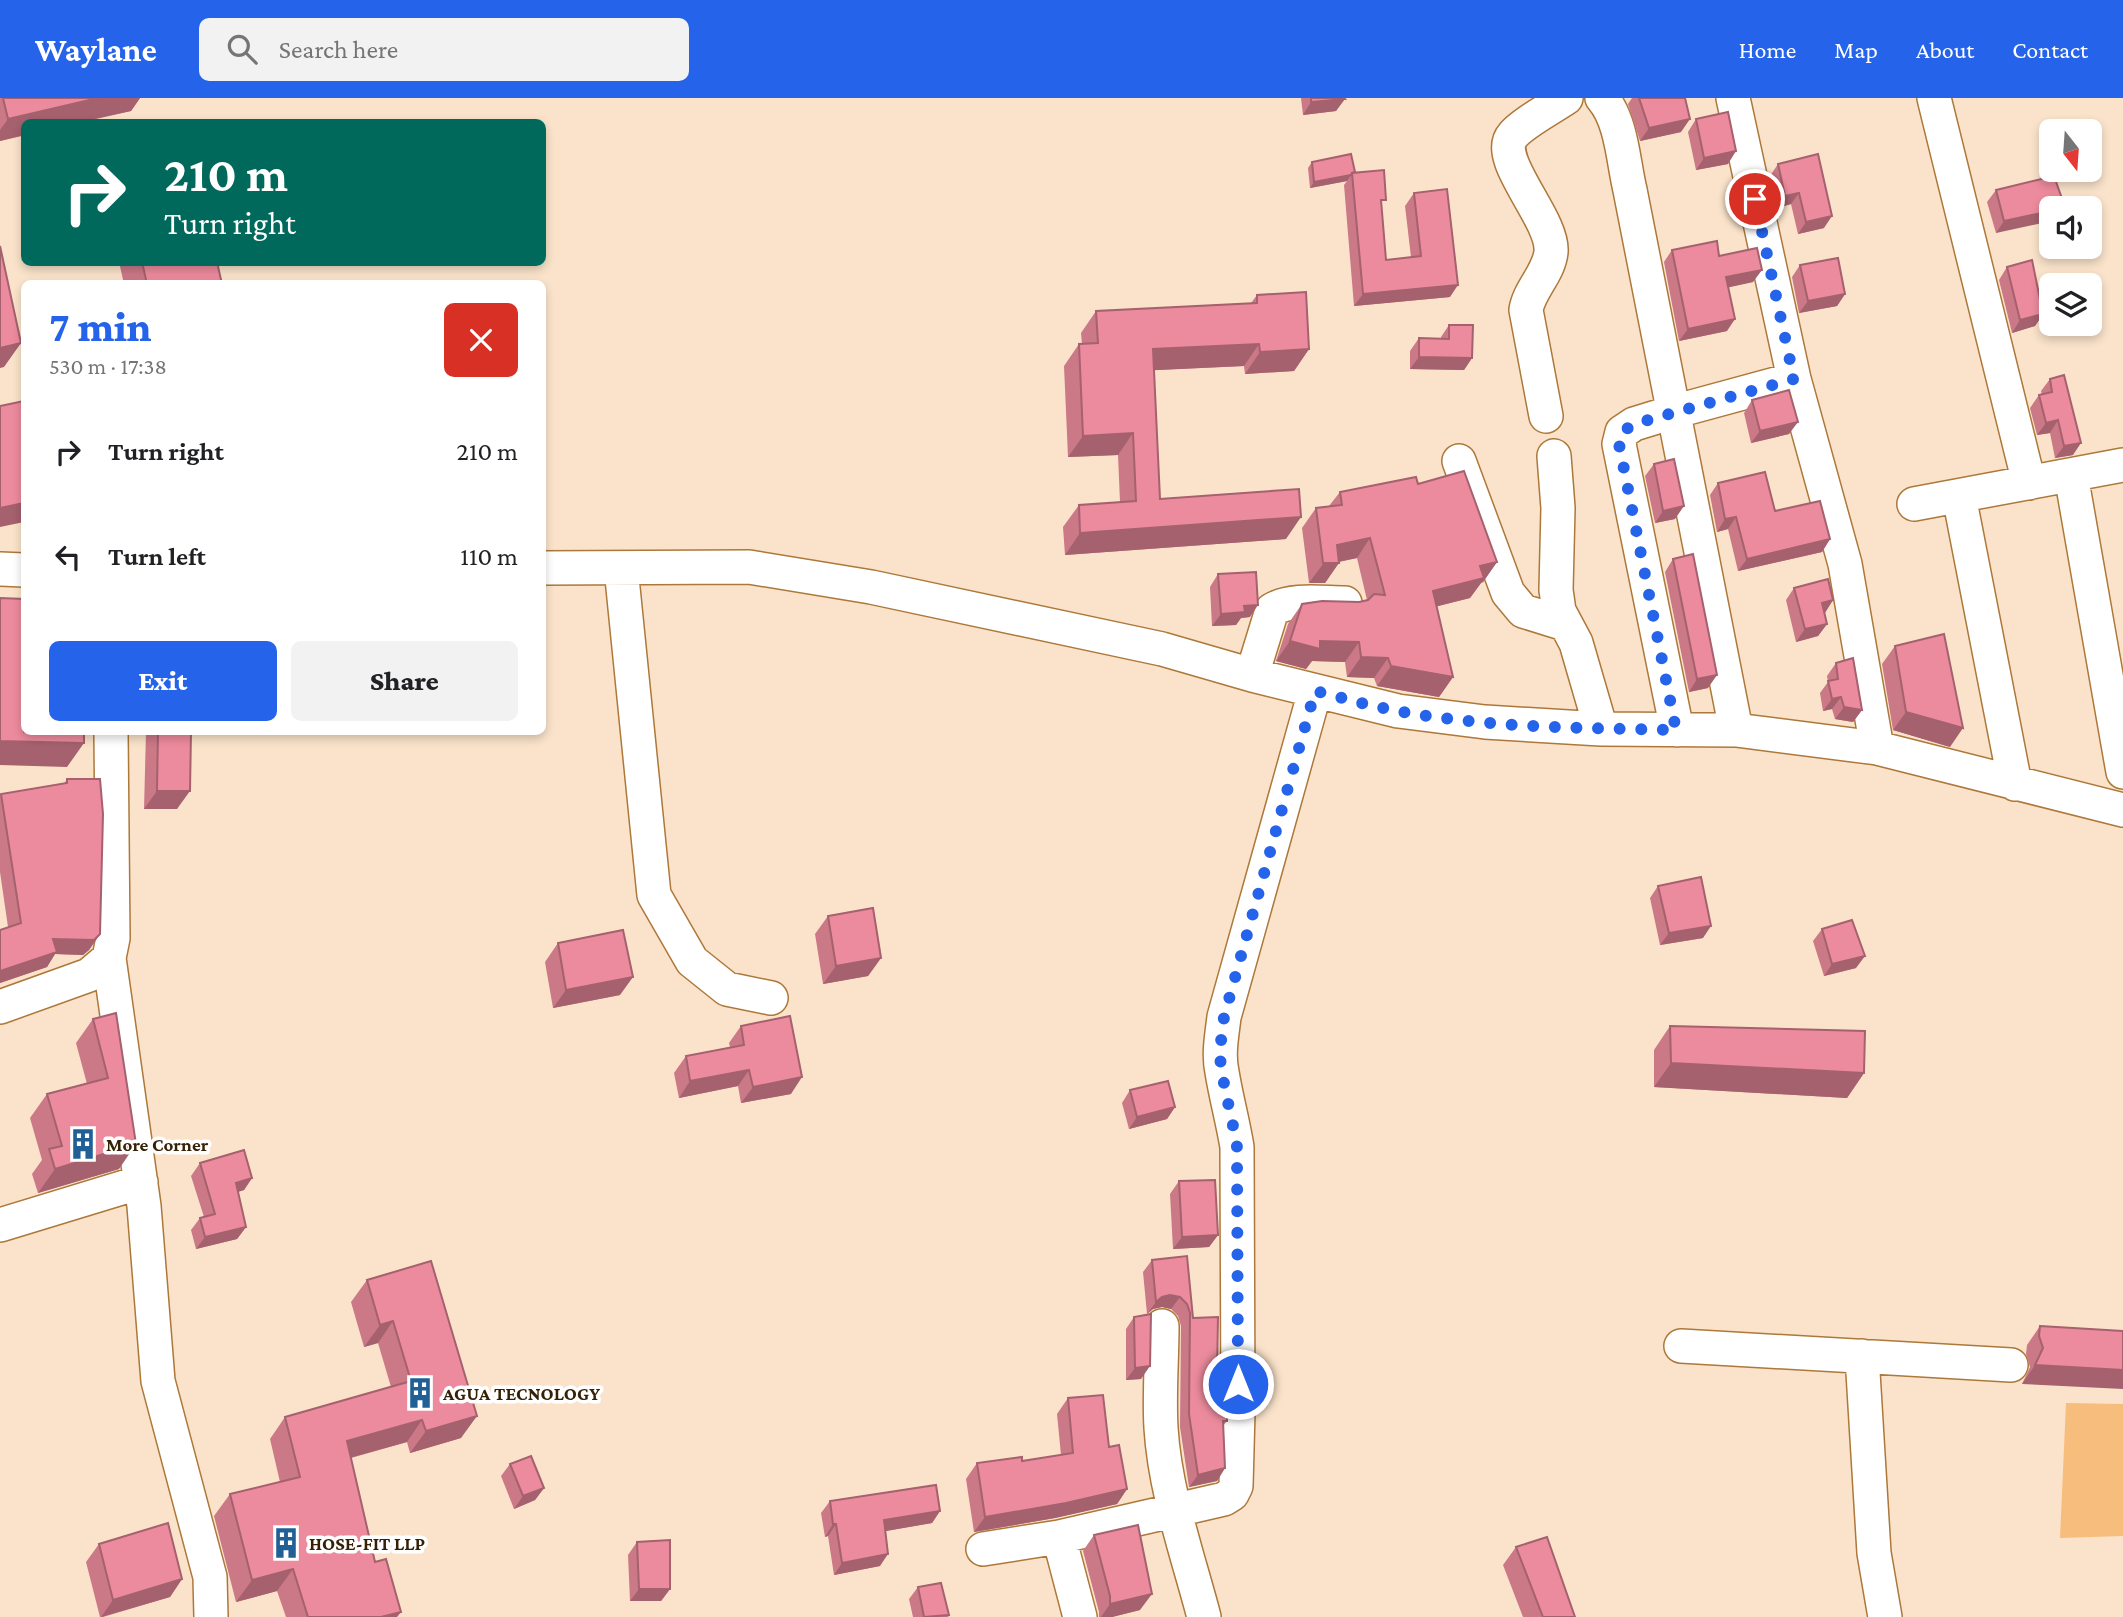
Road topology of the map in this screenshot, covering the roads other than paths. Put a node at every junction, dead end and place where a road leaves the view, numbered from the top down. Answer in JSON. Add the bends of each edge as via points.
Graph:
{"nodes":[{"id":1,"x":1566,"y":98,"type":"edge"},
{"id":2,"x":1602,"y":98,"type":"edge"},
{"id":3,"x":1733,"y":98,"type":"edge"},
{"id":4,"x":1934,"y":98,"type":"edge"},
{"id":5,"x":1794,"y":379,"type":"junction"},
{"id":6,"x":1673,"y":412,"type":"junction"},
{"id":7,"x":1546,"y":416,"type":"dead end"},
{"id":8,"x":1554,"y":456,"type":"dead end"},
{"id":9,"x":1459,"y":461,"type":"dead end"},
{"id":10,"x":2123,"y":466,"type":"edge"},
{"id":11,"x":2071,"y":475,"type":"junction"},
{"id":12,"x":2029,"y":483,"type":"junction"},
{"id":13,"x":1959,"y":496,"type":"junction"},
{"id":14,"x":1914,"y":504,"type":"dead end"},
{"id":15,"x":546,"y":568,"type":"edge"},
{"id":16,"x":621,"y":568,"type":"junction"},
{"id":17,"x":0,"y":569,"type":"edge"},
{"id":18,"x":21,"y":570,"type":"edge"},
{"id":19,"x":1345,"y":603,"type":"edge"},
{"id":20,"x":1565,"y":624,"type":"junction"},
{"id":21,"x":1252,"y":675,"type":"junction"},
{"id":22,"x":1315,"y":691,"type":"junction"},
{"id":23,"x":1601,"y":729,"type":"junction"},
{"id":24,"x":1676,"y":730,"type":"junction"},
{"id":25,"x":1736,"y":730,"type":"junction"},
{"id":26,"x":111,"y":735,"type":"edge"},
{"id":27,"x":1877,"y":748,"type":"junction"},
{"id":28,"x":2123,"y":772,"type":"edge"},
{"id":29,"x":2015,"y":785,"type":"junction"},
{"id":30,"x":2123,"y":810,"type":"edge"},
{"id":31,"x":109,"y":958,"type":"junction"},
{"id":32,"x":771,"y":998,"type":"dead end"},
{"id":33,"x":0,"y":1007,"type":"edge"},
{"id":34,"x":141,"y":1182,"type":"junction"},
{"id":35,"x":0,"y":1225,"type":"edge"},
{"id":36,"x":1162,"y":1326,"type":"dead end"},
{"id":37,"x":1681,"y":1346,"type":"dead end"},
{"id":38,"x":1862,"y":1356,"type":"junction"},
{"id":39,"x":2011,"y":1365,"type":"dead end"},
{"id":40,"x":1175,"y":1509,"type":"junction"},
{"id":41,"x":1059,"y":1537,"type":"junction"},
{"id":42,"x":983,"y":1549,"type":"dead end"},
{"id":43,"x":211,"y":1617,"type":"edge"},
{"id":44,"x":1080,"y":1617,"type":"edge"},
{"id":45,"x":1204,"y":1617,"type":"edge"},
{"id":46,"x":1885,"y":1617,"type":"edge"}],
"edges":[{"from":1,"to":7,"type":"street","via":[[1514,134],[1508,146],[1510,159],[1550,239],[1551,254],[1526,310]]},
{"from":2,"to":6,"type":"street","via":[[1615,124]]},
{"from":3,"to":5,"type":"street"},
{"from":4,"to":12,"type":"street"},
{"from":5,"to":6,"type":"street"},
{"from":5,"to":27,"type":"street","via":[[1845,565]]},
{"from":6,"to":24,"type":"street","via":[[1634,424],[1622,432],[1619,444]]},
{"from":6,"to":25,"type":"street"},
{"from":8,"to":20,"type":"street","via":[[1556,590]]},
{"from":9,"to":20,"type":"street","via":[[1508,593],[1523,611]]},
{"from":10,"to":11,"type":"street"},
{"from":11,"to":12,"type":"street"},
{"from":11,"to":28,"type":"street"},
{"from":12,"to":13,"type":"street"},
{"from":13,"to":14,"type":"street"},
{"from":13,"to":29,"type":"street"},
{"from":15,"to":16,"type":"street"},
{"from":16,"to":21,"type":"street","via":[[749,566],[1162,649]]},
{"from":16,"to":32,"type":"street","via":[[654,895],[692,961],[727,989]]},
{"from":17,"to":18,"type":"street"},
{"from":19,"to":21,"type":"street","via":[[1290,604],[1272,610]]},
{"from":20,"to":23,"type":"street","via":[[1576,643]]},
{"from":21,"to":22,"type":"street"},
{"from":22,"to":23,"type":"street","via":[[1398,711]]},
{"from":22,"to":40,"type":"street","via":[[1224,1017],[1220,1048],[1237,1147],[1236,1486],[1224,1499]]},
{"from":23,"to":24,"type":"street"},
{"from":24,"to":25,"type":"street"},
{"from":25,"to":27,"type":"street"},
{"from":26,"to":31,"type":"street","via":[[113,938]]},
{"from":27,"to":29,"type":"street"},
{"from":29,"to":30,"type":"street"},
{"from":31,"to":33,"type":"street","via":[[89,975]]},
{"from":31,"to":34,"type":"street"},
{"from":34,"to":35,"type":"street"},
{"from":34,"to":43,"type":"street","via":[[158,1381],[210,1577]]},
{"from":36,"to":40,"type":"street","via":[[1161,1427]]},
{"from":37,"to":38,"type":"street"},
{"from":38,"to":39,"type":"street"},
{"from":38,"to":46,"type":"street","via":[[1874,1553]]},
{"from":40,"to":41,"type":"street"},
{"from":40,"to":45,"type":"street"},
{"from":41,"to":42,"type":"street"},
{"from":41,"to":44,"type":"street"}]}
